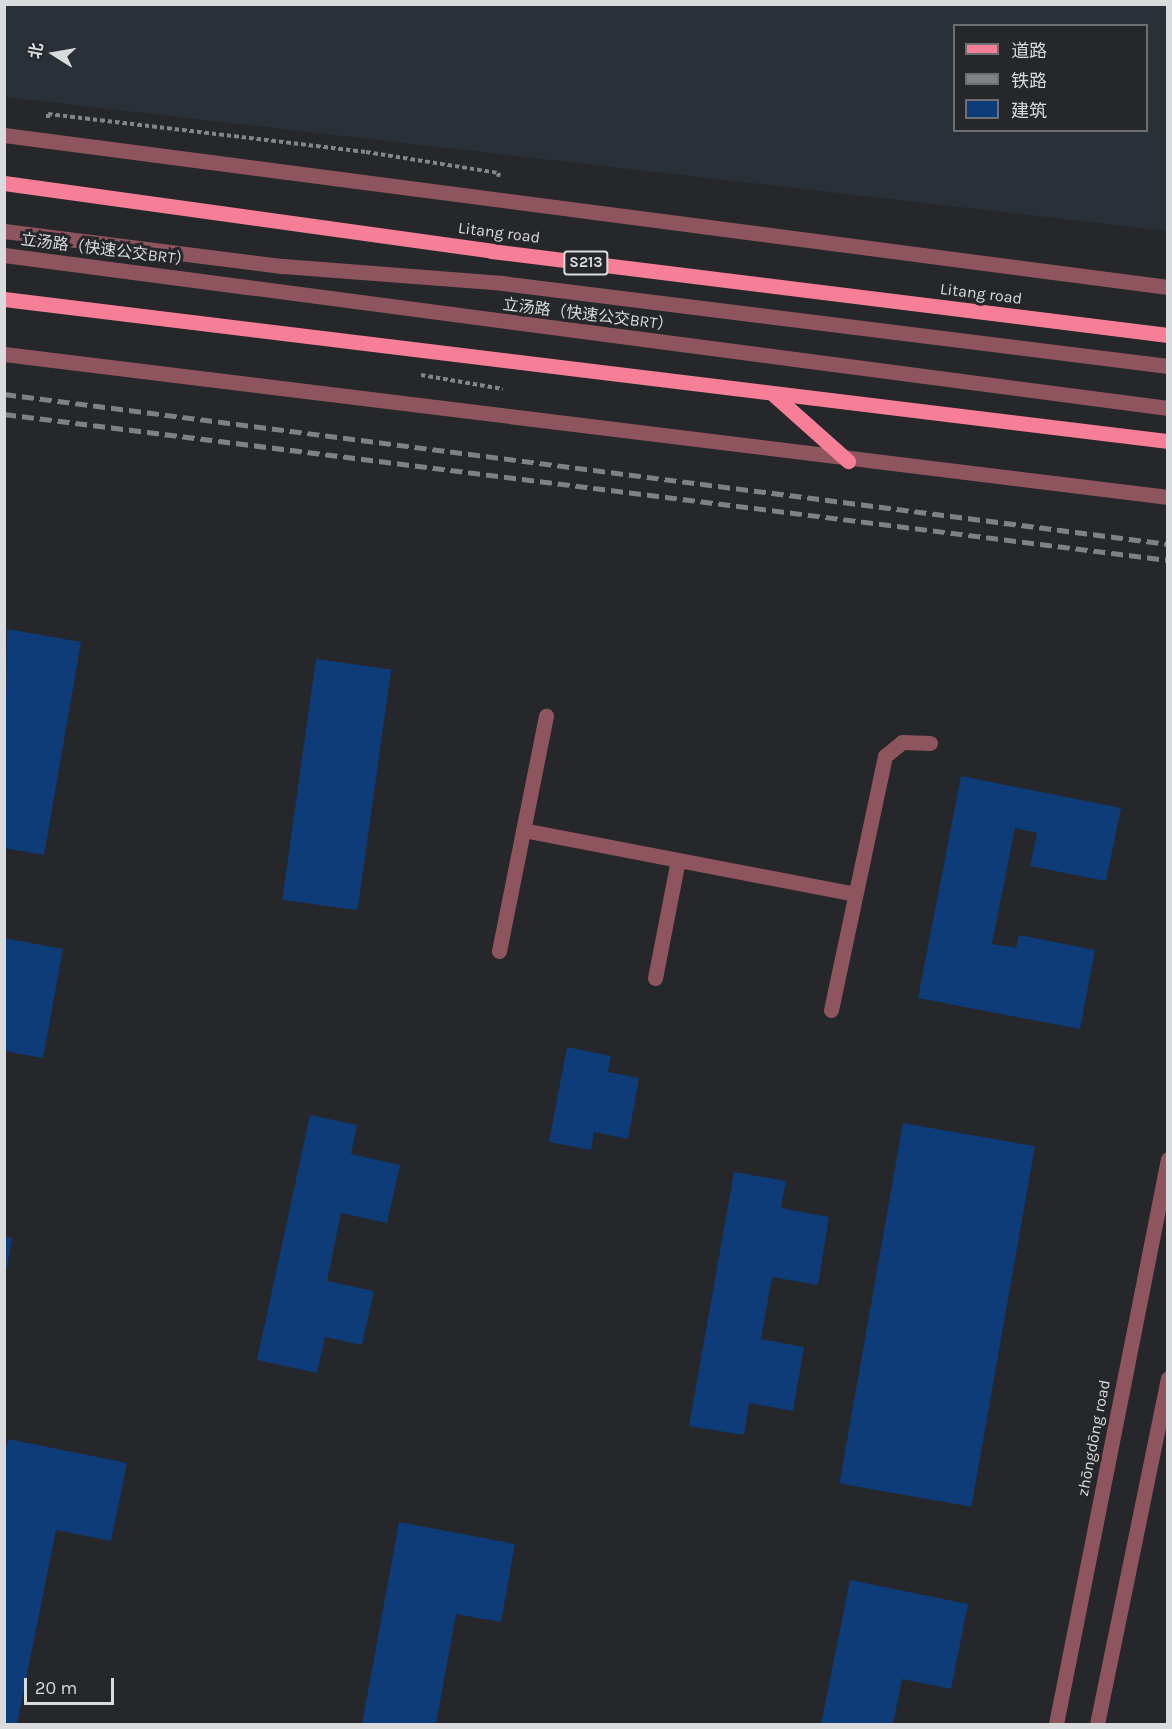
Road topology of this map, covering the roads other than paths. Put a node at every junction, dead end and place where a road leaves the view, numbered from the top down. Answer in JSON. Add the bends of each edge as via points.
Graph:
{"nodes":[{"id":1,"x":4,"y":135,"type":"edge"},
{"id":2,"x":4,"y":183,"type":"edge"},
{"id":3,"x":4,"y":231,"type":"edge"},
{"id":4,"x":4,"y":255,"type":"edge"},
{"id":5,"x":1167,"y":287,"type":"edge"},
{"id":6,"x":4,"y":299,"type":"edge"},
{"id":7,"x":1167,"y":335,"type":"edge"},
{"id":8,"x":4,"y":354,"type":"edge"},
{"id":9,"x":1167,"y":366,"type":"edge"},
{"id":10,"x":775,"y":396,"type":"junction"},
{"id":11,"x":1167,"y":408,"type":"edge"},
{"id":12,"x":1167,"y":441,"type":"edge"},
{"id":13,"x":848,"y":461,"type":"junction"},
{"id":14,"x":1167,"y":497,"type":"edge"},
{"id":15,"x":546,"y":716,"type":"dead end"},
{"id":16,"x":930,"y":743,"type":"dead end"},
{"id":17,"x":523,"y":830,"type":"junction"},
{"id":18,"x":678,"y":860,"type":"junction"},
{"id":19,"x":855,"y":894,"type":"junction"},
{"id":20,"x":499,"y":951,"type":"dead end"},
{"id":21,"x":655,"y":978,"type":"dead end"},
{"id":22,"x":831,"y":1010,"type":"dead end"},
{"id":23,"x":1167,"y":1160,"type":"edge"},
{"id":24,"x":1167,"y":1378,"type":"edge"},
{"id":25,"x":1056,"y":1725,"type":"edge"},
{"id":26,"x":1097,"y":1725,"type":"edge"}],
"edges":[{"from":1,"to":5,"type":"street","name":"Litang road"},
{"from":2,"to":7,"type":"main road","name":"Litang road","number":"S213","via":[[491,251]]},
{"from":3,"to":9,"type":"street","name":"立汤路（快速公交BRT）","via":[[283,266],[502,283]]},
{"from":4,"to":11,"type":"street","name":"立汤路（快速公交BRT）"},
{"from":6,"to":10,"type":"main road"},
{"from":8,"to":13,"type":"street"},
{"from":10,"to":12,"type":"main road"},
{"from":10,"to":13,"type":"main road"},
{"from":13,"to":14,"type":"street"},
{"from":15,"to":17,"type":"street"},
{"from":16,"to":19,"type":"street","via":[[902,742],[885,756]]},
{"from":17,"to":18,"type":"street"},
{"from":17,"to":20,"type":"street"},
{"from":18,"to":19,"type":"street"},
{"from":18,"to":21,"type":"street"},
{"from":19,"to":22,"type":"street"},
{"from":23,"to":25,"type":"street","name":"zhōngdōng road"},
{"from":24,"to":26,"type":"street"}]}
